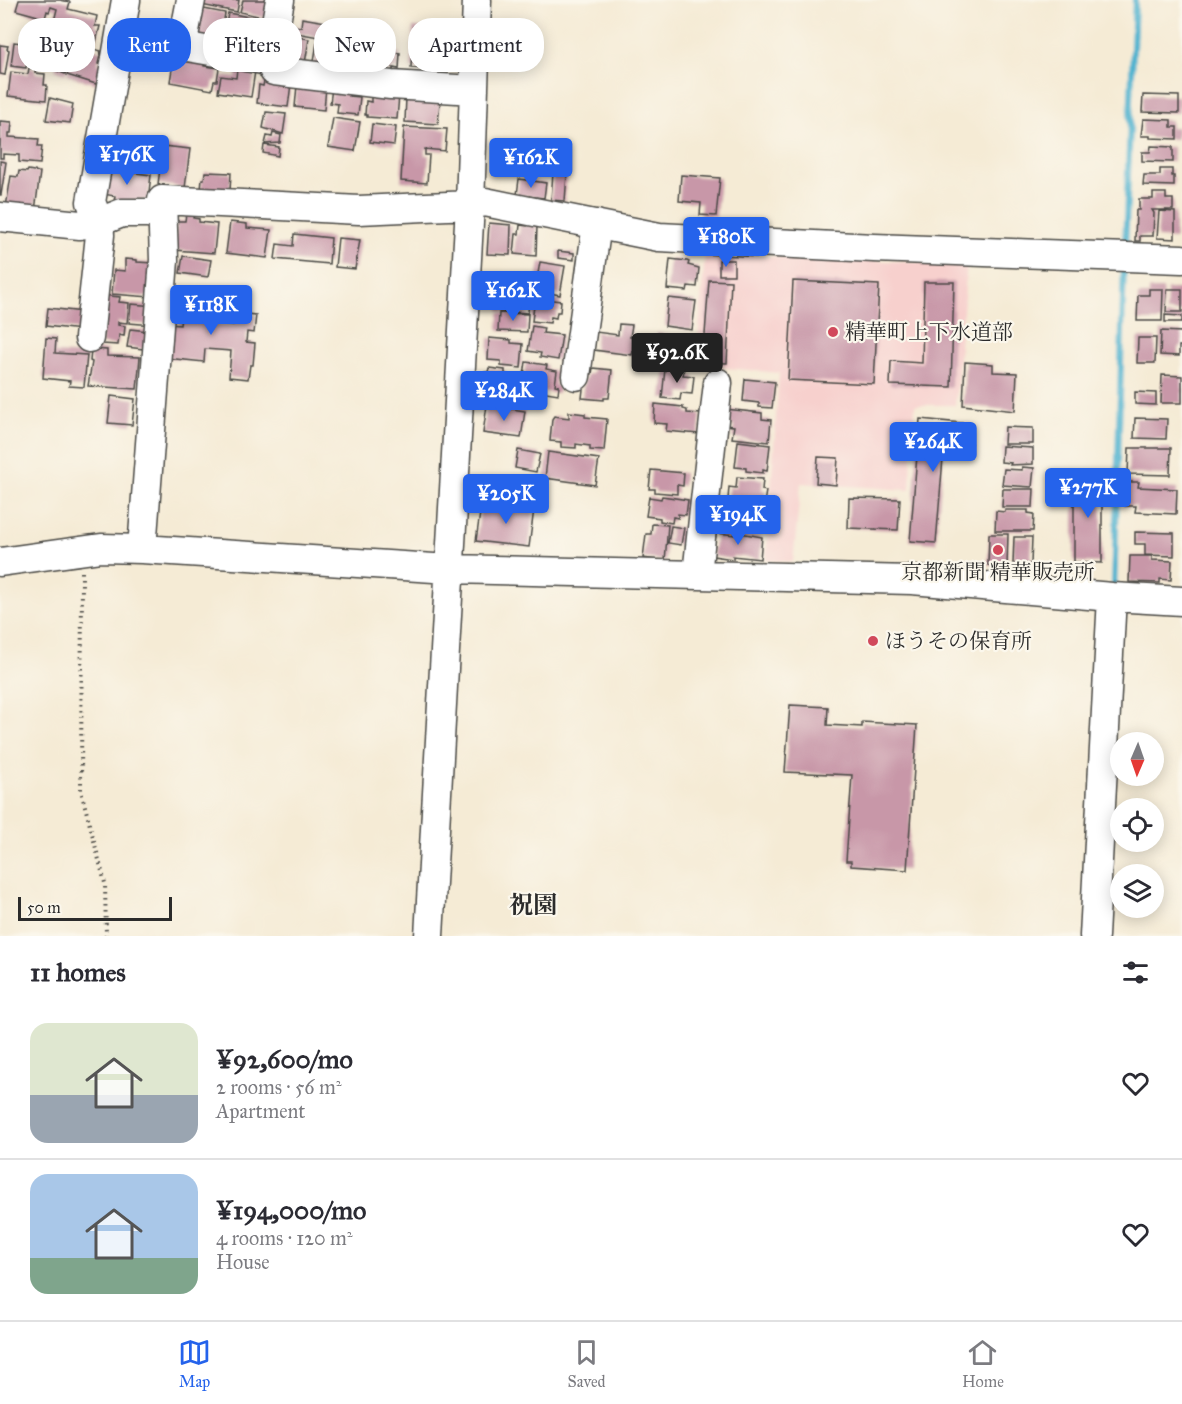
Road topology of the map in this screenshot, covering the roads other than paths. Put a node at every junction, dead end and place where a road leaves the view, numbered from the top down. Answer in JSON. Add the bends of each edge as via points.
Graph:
{"nodes":[{"id":1,"x":126,"y":0,"type":"edge"},
{"id":2,"x":191,"y":0,"type":"edge"},
{"id":3,"x":280,"y":0,"type":"edge"},
{"id":4,"x":477,"y":0,"type":"edge"},
{"id":5,"x":276,"y":18,"type":"edge"},
{"id":6,"x":203,"y":50,"type":"edge"},
{"id":7,"x":282,"y":72,"type":"edge"},
{"id":8,"x":474,"y":90,"type":"junction"},
{"id":9,"x":470,"y":205,"type":"junction"},
{"id":10,"x":162,"y":213,"type":"junction"},
{"id":11,"x":0,"y":217,"type":"edge"},
{"id":12,"x":99,"y":222,"type":"junction"},
{"id":13,"x":597,"y":224,"type":"junction"},
{"id":14,"x":1182,"y":259,"type":"edge"},
{"id":15,"x":89,"y":338,"type":"dead end"},
{"id":16,"x":576,"y":376,"type":"dead end"},
{"id":17,"x":718,"y":383,"type":"dead end"},
{"id":18,"x":142,"y":549,"type":"junction"},
{"id":19,"x":0,"y":562,"type":"edge"},
{"id":20,"x":449,"y":569,"type":"junction"},
{"id":21,"x":697,"y":574,"type":"junction"},
{"id":22,"x":1182,"y":594,"type":"edge"},
{"id":23,"x":1112,"y":597,"type":"junction"},
{"id":24,"x":1182,"y":601,"type":"edge"},
{"id":25,"x":429,"y":936,"type":"edge"},
{"id":26,"x":1094,"y":936,"type":"edge"}],
"edges":[{"from":1,"to":12,"type":"street","via":[[91,202]]},
{"from":2,"to":6,"type":"street","via":[[182,46]]},
{"from":3,"to":5,"type":"street"},
{"from":4,"to":8,"type":"street"},
{"from":7,"to":8,"type":"street"},
{"from":8,"to":9,"type":"street"},
{"from":9,"to":10,"type":"street","via":[[359,210],[162,200]]},
{"from":9,"to":13,"type":"street","via":[[485,202]]},
{"from":9,"to":20,"type":"street"},
{"from":10,"to":12,"type":"street","via":[[122,213]]},
{"from":10,"to":18,"type":"street","via":[[164,260]]},
{"from":11,"to":12,"type":"street","via":[[80,225]]},
{"from":12,"to":15,"type":"street"},
{"from":13,"to":14,"type":"street","via":[[659,237],[762,244]]},
{"from":13,"to":16,"type":"street"},
{"from":17,"to":21,"type":"street"},
{"from":18,"to":19,"type":"street","via":[[101,548]]},
{"from":18,"to":20,"type":"street"},
{"from":20,"to":21,"type":"street"},
{"from":20,"to":25,"type":"street"},
{"from":21,"to":23,"type":"street","via":[[912,580]]},
{"from":22,"to":24,"type":"street"},
{"from":23,"to":24,"type":"street"},
{"from":23,"to":26,"type":"street"}]}
